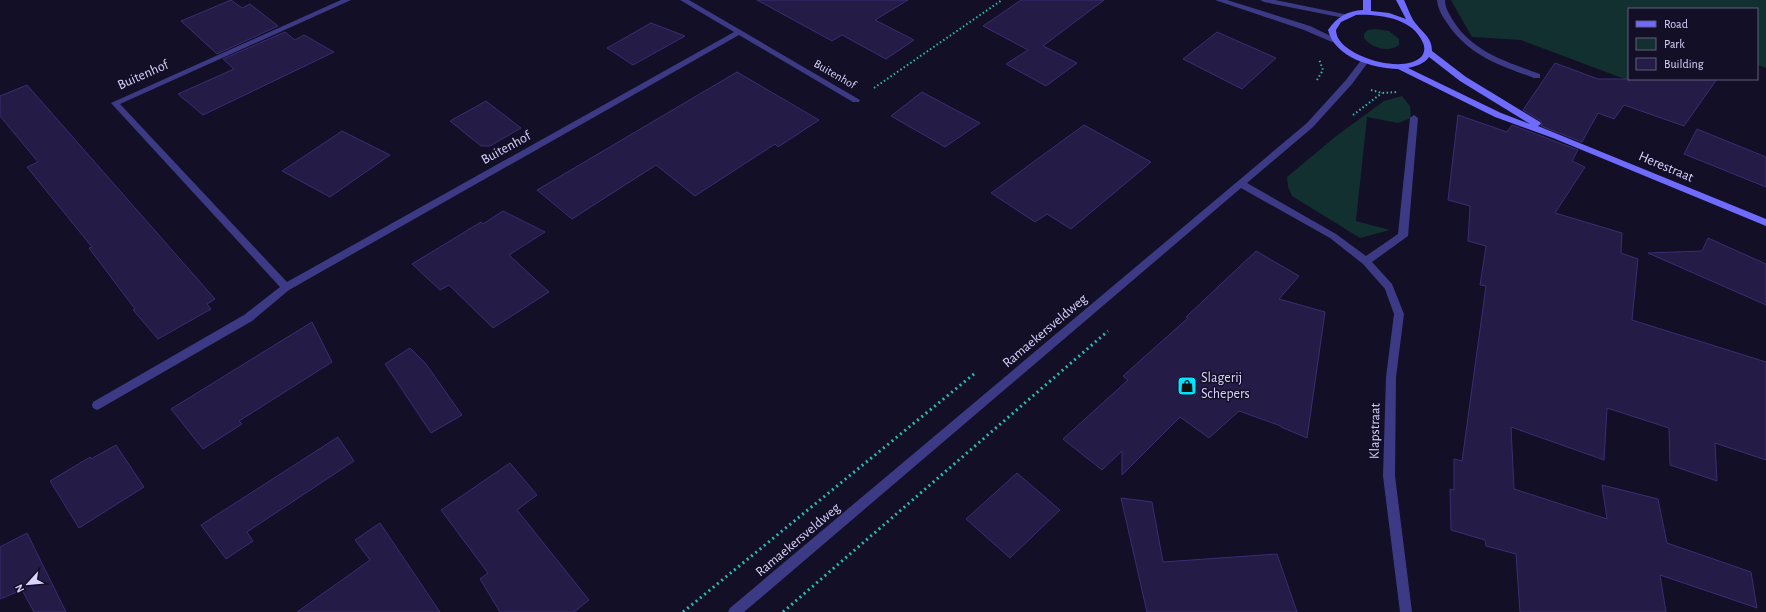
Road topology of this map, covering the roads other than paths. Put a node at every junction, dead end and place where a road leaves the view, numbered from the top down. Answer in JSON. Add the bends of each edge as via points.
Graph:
{"nodes":[{"id":1,"x":347,"y":0,"type":"edge"},
{"id":2,"x":684,"y":0,"type":"edge"},
{"id":3,"x":1219,"y":0,"type":"edge"},
{"id":4,"x":1264,"y":0,"type":"edge"},
{"id":5,"x":1367,"y":0,"type":"edge"},
{"id":6,"x":1400,"y":0,"type":"edge"},
{"id":7,"x":1441,"y":0,"type":"edge"},
{"id":8,"x":1367,"y":12,"type":"junction"},
{"id":9,"x":1344,"y":16,"type":"junction"},
{"id":10,"x":1413,"y":26,"type":"junction"},
{"id":11,"x":740,"y":32,"type":"junction"},
{"id":12,"x":1335,"y":40,"type":"junction"},
{"id":13,"x":1429,"y":53,"type":"junction"},
{"id":14,"x":1365,"y":61,"type":"junction"},
{"id":15,"x":1400,"y":67,"type":"junction"},
{"id":16,"x":1537,"y":76,"type":"dead end"},
{"id":17,"x":856,"y":100,"type":"road end"},
{"id":18,"x":1414,"y":118,"type":"dead end"},
{"id":19,"x":1556,"y":136,"type":"junction"},
{"id":20,"x":1241,"y":184,"type":"junction"},
{"id":21,"x":1766,"y":223,"type":"edge"},
{"id":22,"x":1366,"y":261,"type":"junction"},
{"id":23,"x":286,"y":287,"type":"junction"},
{"id":24,"x":97,"y":405,"type":"dead end"},
{"id":25,"x":734,"y":612,"type":"edge"},
{"id":26,"x":1406,"y":612,"type":"edge"}],
"edges":[{"from":1,"to":23,"type":"street","name":"Buitenhof","via":[[115,103]]},
{"from":2,"to":11,"type":"street","name":"Buitenhof"},
{"from":3,"to":12,"type":"street","via":[[1307,28]]},
{"from":4,"to":9,"type":"street"},
{"from":5,"to":8,"type":"street"},
{"from":6,"to":10,"type":"street"},
{"from":7,"to":16,"type":"street","via":[[1441,6],[1451,23],[1473,49]]},
{"from":8,"to":9,"type":"street"},
{"from":8,"to":10,"type":"street","via":[[1384,14]]},
{"from":9,"to":12,"type":"street","via":[[1333,26]]},
{"from":10,"to":13,"type":"street","via":[[1424,35],[1429,44]]},
{"from":11,"to":17,"type":"street","name":"Buitenhof"},
{"from":11,"to":23,"type":"street","name":"Buitenhof"},
{"from":12,"to":14,"type":"street","via":[[1342,48]]},
{"from":13,"to":15,"type":"street","via":[[1414,65]]},
{"from":13,"to":19,"type":"street","name":"Herestraat","via":[[1464,79]]},
{"from":14,"to":15,"type":"street"},
{"from":14,"to":20,"type":"street","name":"Ramaekersveldweg","via":[[1310,125]]},
{"from":15,"to":19,"type":"street","name":"Herestraat","via":[[1498,114]]},
{"from":18,"to":22,"type":"street","via":[[1403,236]]},
{"from":19,"to":21,"type":"street","name":"Herestraat"},
{"from":20,"to":22,"type":"street","name":"Klapstraat","via":[[1333,236]]},
{"from":20,"to":25,"type":"street","name":"Ramaekersveldweg"},
{"from":22,"to":26,"type":"street","name":"Klapstraat","via":[[1389,287],[1399,314],[1391,377],[1389,476]]},
{"from":23,"to":24,"type":"street","name":"Buitenhof","via":[[248,318]]}]}
